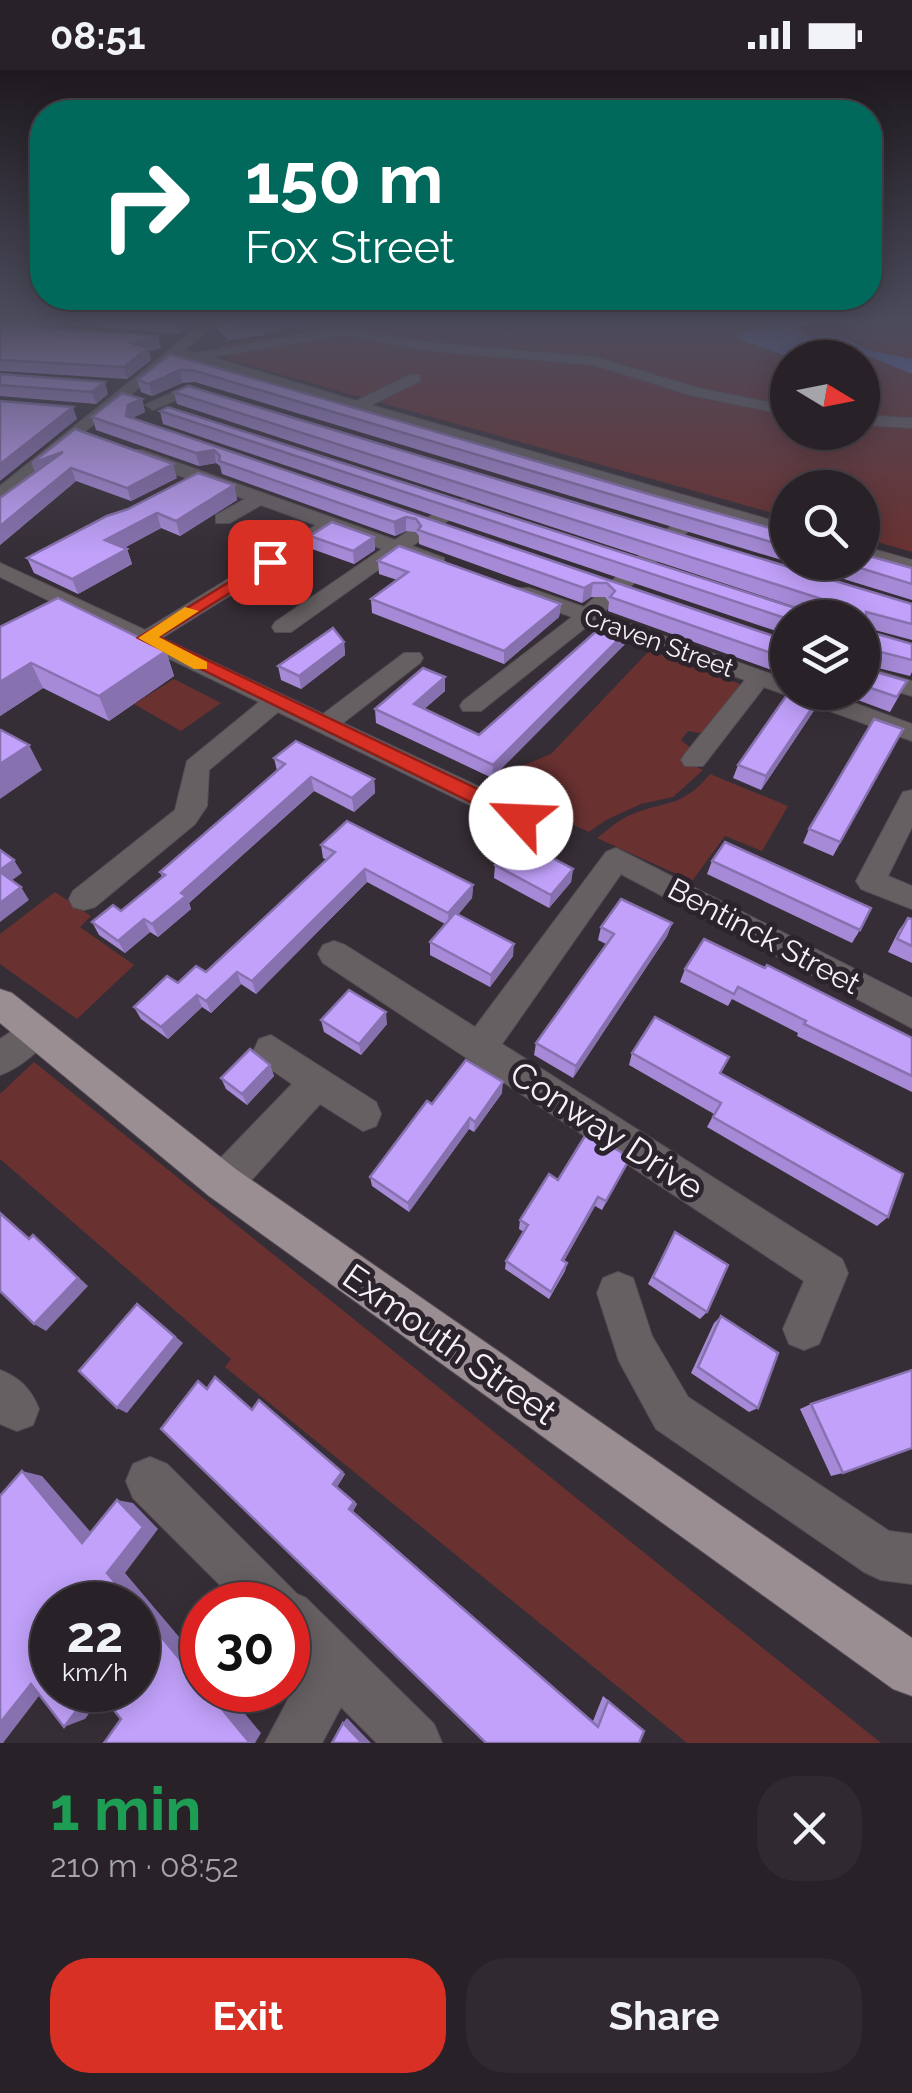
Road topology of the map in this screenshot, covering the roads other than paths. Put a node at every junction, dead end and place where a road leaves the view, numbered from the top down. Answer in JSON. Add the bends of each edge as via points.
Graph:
{"nodes":[{"id":1,"x":116,"y":399,"type":"edge"},
{"id":2,"x":145,"y":399,"type":"edge"},
{"id":3,"x":180,"y":399,"type":"edge"},
{"id":4,"x":221,"y":399,"type":"edge"},
{"id":5,"x":338,"y":399,"type":"edge"},
{"id":6,"x":372,"y":399,"type":"edge"},
{"id":7,"x":730,"y":399,"type":"edge"},
{"id":8,"x":224,"y":400,"type":"edge"},
{"id":9,"x":358,"y":406,"type":"junction"},
{"id":10,"x":770,"y":407,"type":"edge"},
{"id":11,"x":169,"y":410,"type":"junction"},
{"id":12,"x":83,"y":411,"type":"dead end"},
{"id":13,"x":103,"y":412,"type":"junction"},
{"id":14,"x":880,"y":421,"type":"edge"},
{"id":15,"x":912,"y":423,"type":"edge"},
{"id":16,"x":139,"y":424,"type":"edge"},
{"id":17,"x":79,"y":433,"type":"junction"},
{"id":18,"x":6,"y":465,"type":"edge"},
{"id":19,"x":34,"y":468,"type":"junction"},
{"id":20,"x":209,"y":472,"type":"junction"},
{"id":21,"x":170,"y":493,"type":"edge"},
{"id":22,"x":0,"y":496,"type":"edge"},
{"id":23,"x":261,"y":498,"type":"junction"},
{"id":24,"x":702,"y":507,"type":"junction"},
{"id":25,"x":483,"y":512,"type":"edge"},
{"id":26,"x":223,"y":518,"type":"dead end"},
{"id":27,"x":332,"y":524,"type":"junction"},
{"id":28,"x":770,"y":526,"type":"edge"},
{"id":29,"x":397,"y":548,"type":"junction"},
{"id":30,"x":39,"y":557,"type":"edge"},
{"id":31,"x":880,"y":557,"type":"edge"},
{"id":32,"x":449,"y":566,"type":"edge"},
{"id":33,"x":912,"y":566,"type":"edge"},
{"id":34,"x":5,"y":571,"type":"edge"},
{"id":35,"x":501,"y":584,"type":"edge"},
{"id":36,"x":76,"y":606,"type":"junction"},
{"id":37,"x":587,"y":616,"type":"junction"},
{"id":38,"x":45,"y":622,"type":"edge"},
{"id":39,"x":284,"y":627,"type":"dead end"},
{"id":40,"x":147,"y":638,"type":"junction"},
{"id":41,"x":412,"y":658,"type":"dead end"},
{"id":42,"x":759,"y":678,"type":"junction"},
{"id":43,"x":880,"y":679,"type":"edge"},
{"id":44,"x":770,"y":682,"type":"edge"},
{"id":45,"x":912,"y":690,"type":"edge"},
{"id":46,"x":276,"y":701,"type":"junction"},
{"id":47,"x":472,"y":706,"type":"dead end"},
{"id":48,"x":849,"y":710,"type":"edge"},
{"id":49,"x":324,"y":725,"type":"junction"},
{"id":50,"x":901,"y":729,"type":"edge"},
{"id":51,"x":694,"y":760,"type":"dead end"},
{"id":52,"x":912,"y":799,"type":"edge"},
{"id":53,"x":521,"y":818,"type":"dead end"},
{"id":54,"x":912,"y":898,"type":"edge"},
{"id":55,"x":84,"y":899,"type":"dead end"},
{"id":56,"x":334,"y":954,"type":"dead end"},
{"id":57,"x":0,"y":1003,"type":"edge"},
{"id":58,"x":912,"y":1014,"type":"edge"},
{"id":59,"x":35,"y":1032,"type":"junction"},
{"id":60,"x":480,"y":1048,"type":"junction"},
{"id":61,"x":272,"y":1050,"type":"dead end"},
{"id":62,"x":0,"y":1060,"type":"edge"},
{"id":63,"x":317,"y":1082,"type":"junction"},
{"id":64,"x":363,"y":1114,"type":"dead end"},
{"id":65,"x":223,"y":1184,"type":"junction"},
{"id":66,"x":618,"y":1293,"type":"dead end"},
{"id":67,"x":804,"y":1329,"type":"dead end"},
{"id":68,"x":150,"y":1482,"type":"dead end"},
{"id":69,"x":912,"y":1559,"type":"edge"},
{"id":70,"x":252,"y":1582,"type":"edge"},
{"id":71,"x":310,"y":1638,"type":"edge"},
{"id":72,"x":336,"y":1664,"type":"junction"},
{"id":73,"x":912,"y":1670,"type":"edge"},
{"id":74,"x":292,"y":1743,"type":"edge"},
{"id":75,"x":415,"y":1743,"type":"edge"}],
"edges":[{"from":1,"to":13,"type":"street"},
{"from":2,"to":11,"type":"street"},
{"from":3,"to":11,"type":"street"},
{"from":4,"to":8,"type":"street"},
{"from":5,"to":9,"type":"street"},
{"from":6,"to":9,"type":"street"},
{"from":7,"to":10,"type":"street"},
{"from":9,"to":24,"type":"street"},
{"from":11,"to":16,"type":"street"},
{"from":12,"to":13,"type":"street"},
{"from":13,"to":17,"type":"street"},
{"from":14,"to":15,"type":"street"},
{"from":17,"to":19,"type":"street"},
{"from":17,"to":20,"type":"street"},
{"from":18,"to":19,"type":"street"},
{"from":19,"to":22,"type":"street"},
{"from":20,"to":21,"type":"street"},
{"from":20,"to":23,"type":"street"},
{"from":23,"to":26,"type":"street"},
{"from":23,"to":27,"type":"street"},
{"from":24,"to":28,"type":"street"},
{"from":24,"to":37,"type":"street"},
{"from":25,"to":29,"type":"street","via":[[451,501],[431,526]]},
{"from":27,"to":29,"type":"street"},
{"from":27,"to":40,"type":"street"},
{"from":29,"to":32,"type":"street"},
{"from":29,"to":39,"type":"street"},
{"from":30,"to":34,"type":"street"},
{"from":31,"to":33,"type":"street"},
{"from":34,"to":36,"type":"street"},
{"from":35,"to":37,"type":"street","name":"Craven Street"},
{"from":36,"to":38,"type":"street"},
{"from":36,"to":40,"type":"street"},
{"from":37,"to":42,"type":"street","name":"Craven Street"},
{"from":37,"to":47,"type":"street"},
{"from":40,"to":46,"type":"street"},
{"from":41,"to":49,"type":"street"},
{"from":42,"to":44,"type":"street","name":"Craven Street"},
{"from":42,"to":51,"type":"street"},
{"from":43,"to":45,"type":"street"},
{"from":45,"to":50,"type":"street"},
{"from":46,"to":49,"type":"street"},
{"from":46,"to":55,"type":"street","via":[[196,767],[193,806],[185,817]]},
{"from":48,"to":50,"type":"street"},
{"from":49,"to":53,"type":"street"},
{"from":52,"to":54,"type":"street","via":[[871,882]]},
{"from":56,"to":60,"type":"street","name":"Conway Drive"},
{"from":57,"to":59,"type":"main road","name":"Exmouth Street"},
{"from":58,"to":60,"type":"street","name":"Bentinck Street","via":[[616,859]]},
{"from":59,"to":62,"type":"street"},
{"from":59,"to":65,"type":"main road","name":"Exmouth Street"},
{"from":60,"to":67,"type":"street","name":"Conway Drive","via":[[828,1273]]},
{"from":61,"to":63,"type":"street"},
{"from":63,"to":64,"type":"street"},
{"from":63,"to":65,"type":"street"},
{"from":65,"to":73,"type":"main road","name":"Exmouth Street"},
{"from":66,"to":69,"type":"street","via":[[634,1346],[672,1413],[881,1555]]},
{"from":68,"to":70,"type":"street"},
{"from":71,"to":72,"type":"street"},
{"from":72,"to":74,"type":"street"},
{"from":72,"to":75,"type":"street"}]}
